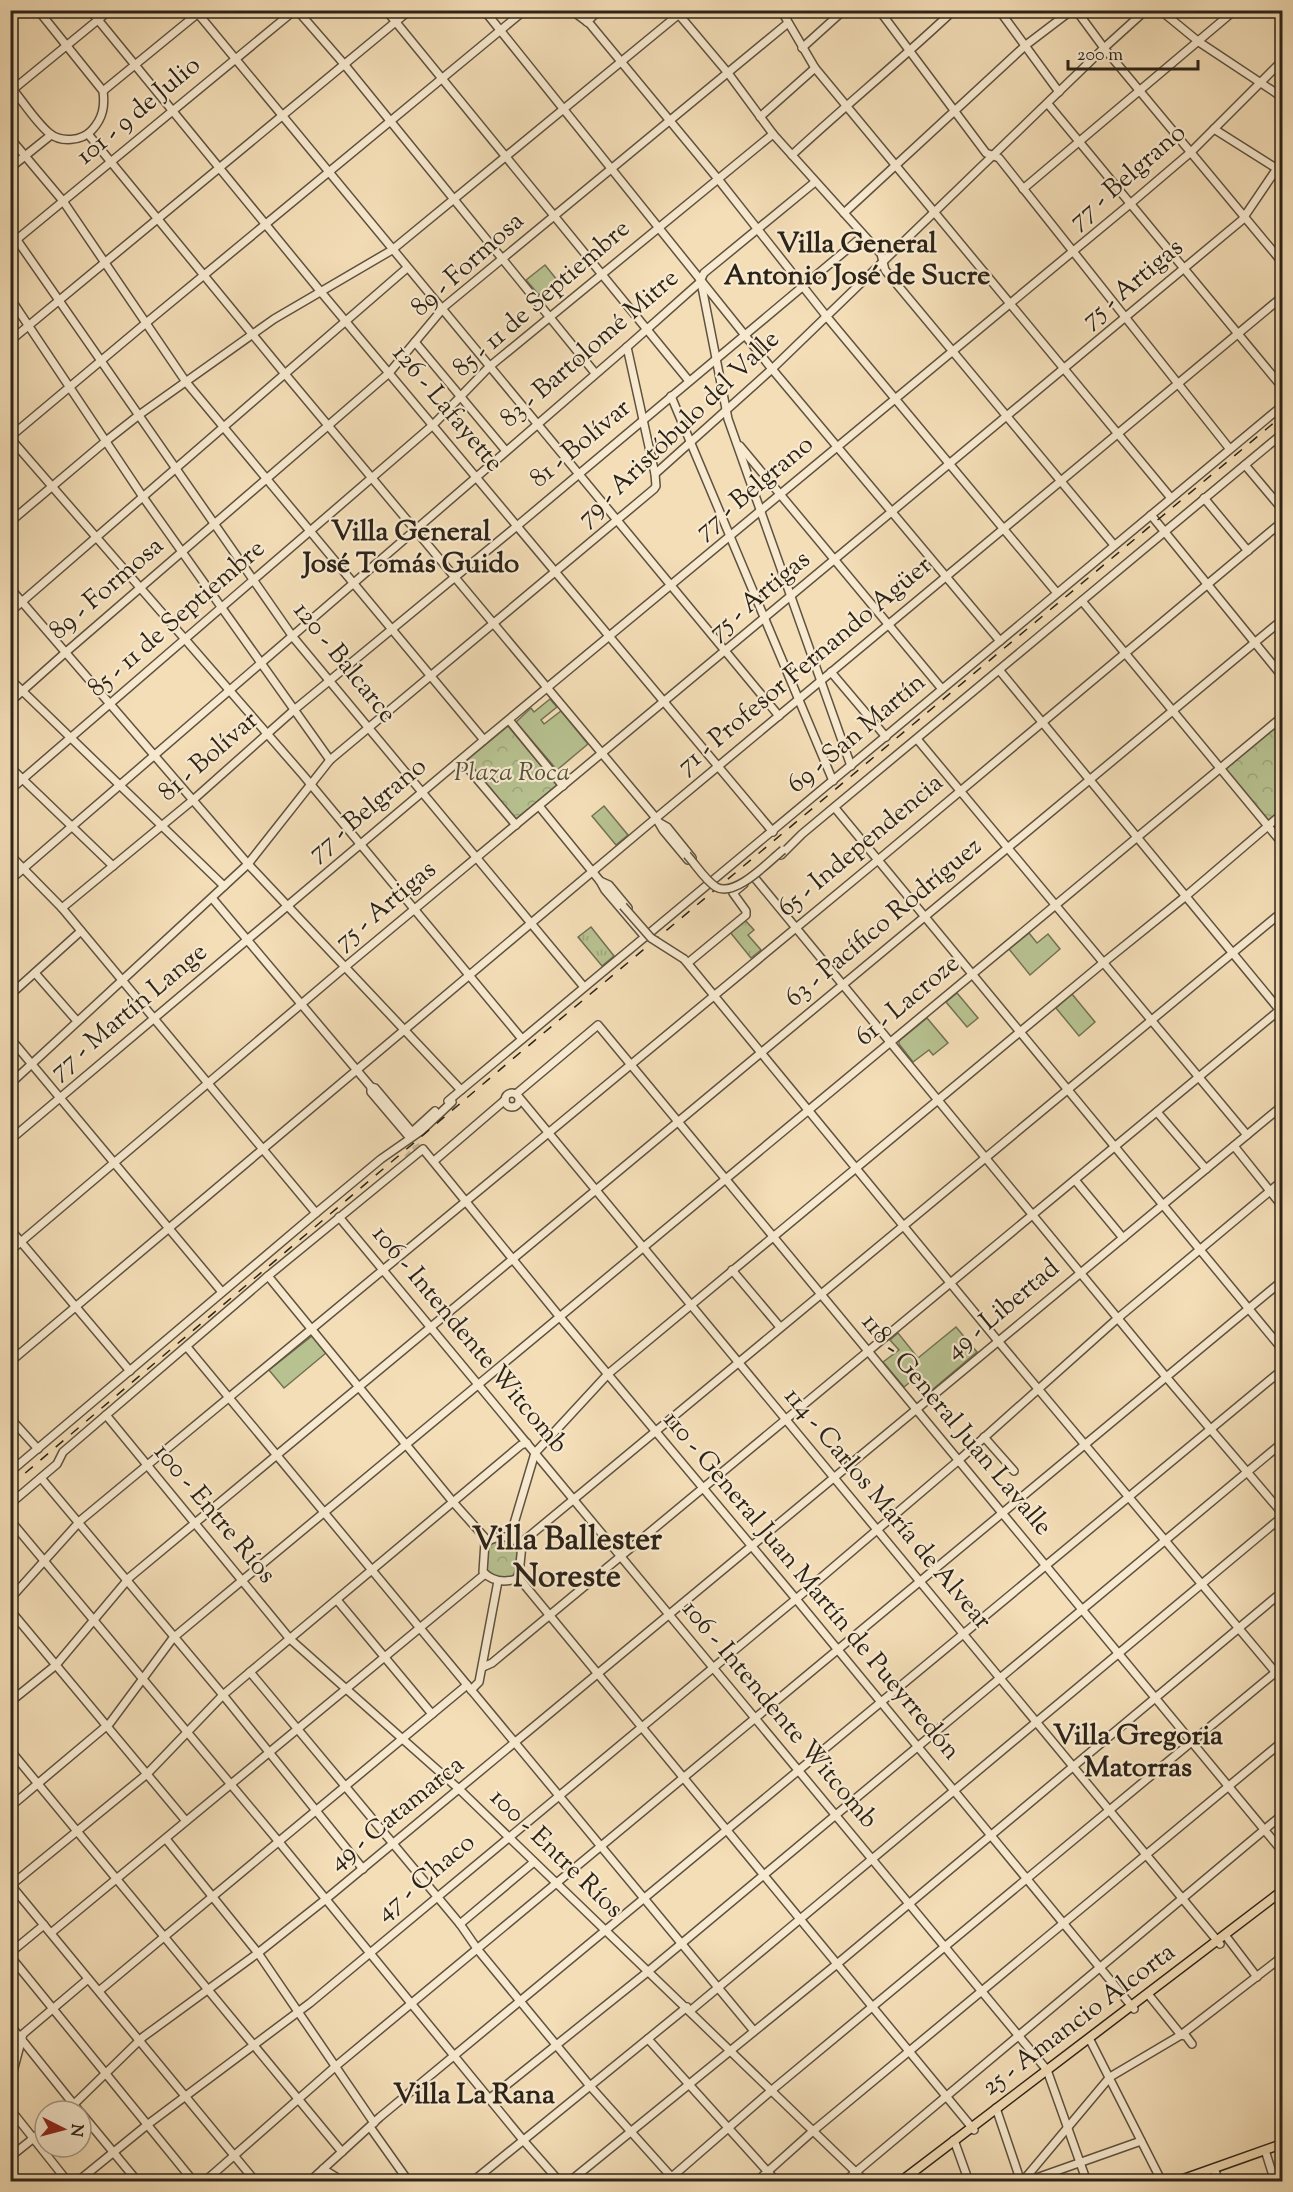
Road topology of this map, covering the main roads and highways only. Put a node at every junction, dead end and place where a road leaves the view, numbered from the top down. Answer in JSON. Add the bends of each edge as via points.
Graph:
{"nodes":[{"id":1,"x":1282,"y":1891,"type":"edge"},
{"id":2,"x":1282,"y":1896,"type":"edge"},
{"id":3,"x":1222,"y":1940,"type":"junction"},
{"id":4,"x":955,"y":2142,"type":"junction"},
{"id":5,"x":1282,"y":2144,"type":"edge"},
{"id":6,"x":900,"y":2181,"type":"edge"},
{"id":7,"x":907,"y":2181,"type":"edge"},
{"id":8,"x":1175,"y":2181,"type":"edge"}],
"edges":[{"from":1,"to":3,"type":"main road"},
{"from":2,"to":3,"type":"main road"},
{"from":3,"to":4,"type":"main road"},
{"from":4,"to":6,"type":"main road"},
{"from":4,"to":7,"type":"main road"},
{"from":5,"to":8,"type":"main road"}]}
